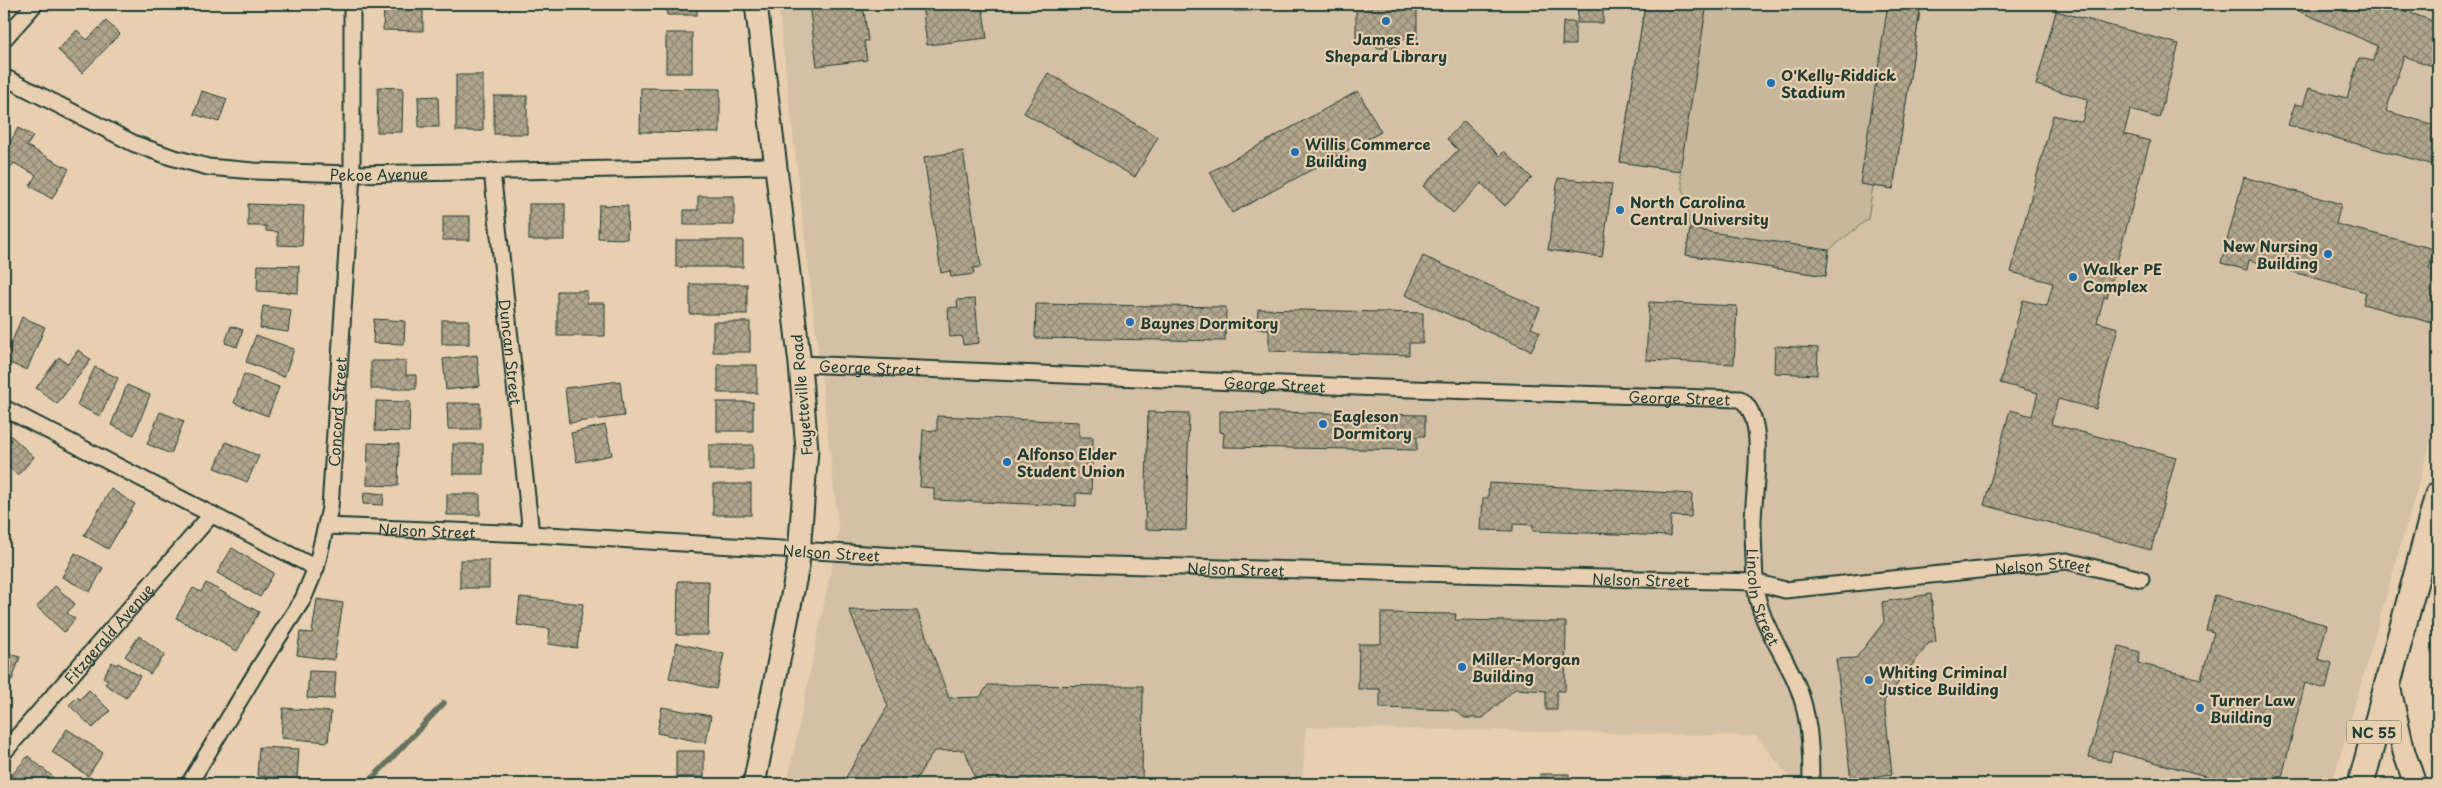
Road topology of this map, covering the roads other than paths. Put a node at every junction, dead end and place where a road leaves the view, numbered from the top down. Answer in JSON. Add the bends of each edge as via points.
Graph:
{"nodes":[{"id":1,"x":35,"y":4,"type":"edge"},
{"id":2,"x":352,"y":4,"type":"edge"},
{"id":3,"x":756,"y":4,"type":"edge"},
{"id":4,"x":4,"y":39,"type":"edge"},
{"id":5,"x":4,"y":77,"type":"edge"},
{"id":6,"x":775,"y":166,"type":"junction"},
{"id":7,"x":492,"y":171,"type":"junction"},
{"id":8,"x":352,"y":174,"type":"junction"},
{"id":9,"x":800,"y":364,"type":"junction"},
{"id":10,"x":1747,"y":404,"type":"joint"},
{"id":11,"x":4,"y":408,"type":"edge"},
{"id":12,"x":2438,"y":495,"type":"edge"},
{"id":13,"x":212,"y":514,"type":"junction"},
{"id":14,"x":326,"y":526,"type":"junction"},
{"id":15,"x":531,"y":534,"type":"junction"},
{"id":16,"x":800,"y":551,"type":"junction"},
{"id":17,"x":316,"y":568,"type":"junction"},
{"id":18,"x":2141,"y":579,"type":"dead end"},
{"id":19,"x":1755,"y":582,"type":"junction"},
{"id":20,"x":2388,"y":680,"type":"junction"},
{"id":21,"x":4,"y":752,"type":"edge"},
{"id":22,"x":190,"y":784,"type":"edge"},
{"id":23,"x":754,"y":784,"type":"edge"},
{"id":24,"x":1811,"y":784,"type":"edge"},
{"id":25,"x":2360,"y":784,"type":"edge"},
{"id":26,"x":2415,"y":784,"type":"edge"}],
"edges":[{"from":1,"to":4,"type":"street"},
{"from":2,"to":8,"type":"street","name":"Concord Street"},
{"from":3,"to":6,"type":"main road","name":"Fayetteville Road"},
{"from":5,"to":8,"type":"street","name":"Pekoe Avenue","via":[[94,125],[171,157],[208,167]]},
{"from":6,"to":7,"type":"street","name":"Pekoe Avenue"},
{"from":6,"to":9,"type":"main road","name":"Fayetteville Road"},
{"from":7,"to":8,"type":"street","name":"Pekoe Avenue"},
{"from":7,"to":15,"type":"street","name":"Duncan Street"},
{"from":8,"to":14,"type":"street","name":"Concord Street","via":[[330,508]]},
{"from":9,"to":10,"type":"street","name":"George Street","via":[[1380,388],[1728,397]]},
{"from":9,"to":16,"type":"main road","name":"Fayetteville Road","via":[[807,450]]},
{"from":10,"to":19,"type":"street","name":"Lincoln Street","via":[[1753,415],[1757,440],[1753,522]]},
{"from":11,"to":13,"type":"street"},
{"from":12,"to":20,"type":"main road","number":"NC 55"},
{"from":13,"to":17,"type":"street"},
{"from":13,"to":21,"type":"street","name":"Fitzgerald Avenue"},
{"from":14,"to":15,"type":"street","name":"Nelson Street"},
{"from":14,"to":17,"type":"street","name":"Concord Street"},
{"from":15,"to":16,"type":"street","name":"Nelson Street"},
{"from":16,"to":19,"type":"street","name":"Nelson Street","via":[[999,562]]},
{"from":16,"to":23,"type":"main road","name":"Fayetteville Road"},
{"from":17,"to":22,"type":"street","name":"Concord Street","via":[[303,600]]},
{"from":18,"to":19,"type":"street","name":"Nelson Street","via":[[2067,561],[1786,590]]},
{"from":19,"to":24,"type":"street","name":"Lincoln Street","via":[[1758,602],[1768,628],[1796,682],[1806,714]]},
{"from":20,"to":25,"type":"main road","number":"NC 55"},
{"from":20,"to":26,"type":"main road","via":[[2404,752]]}]}
